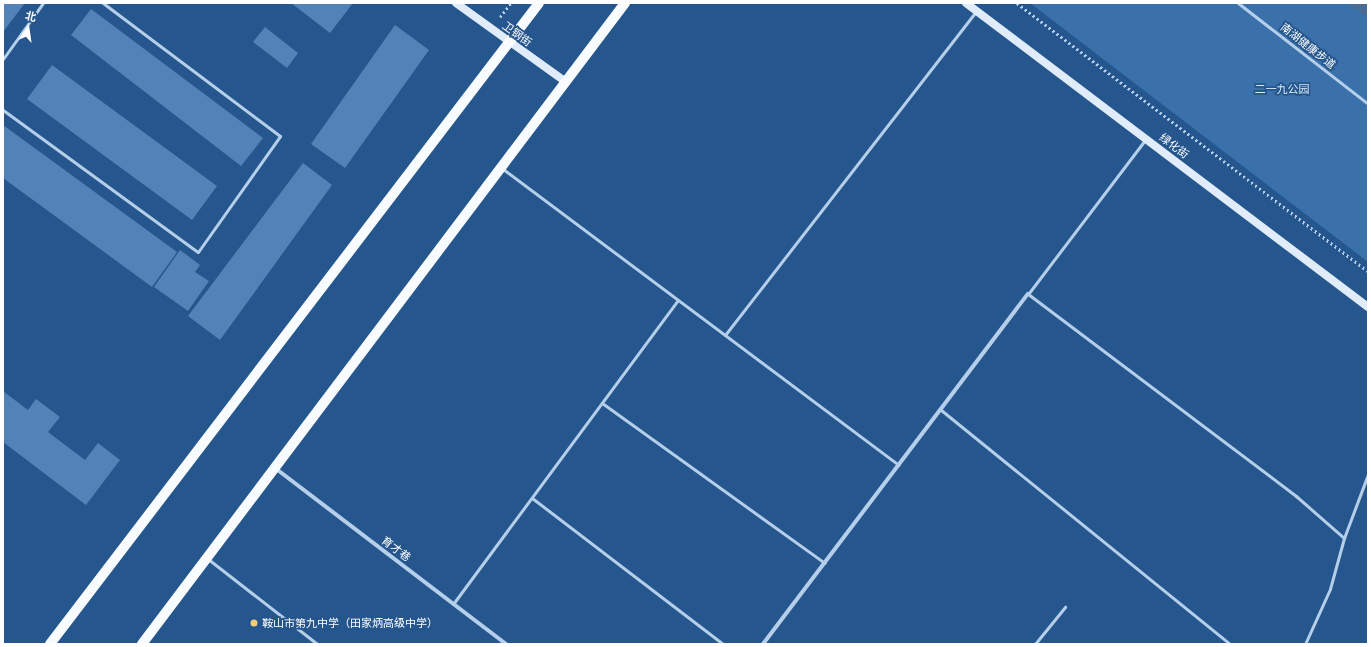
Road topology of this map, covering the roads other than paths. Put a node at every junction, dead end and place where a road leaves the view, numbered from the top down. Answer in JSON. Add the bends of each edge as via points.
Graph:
{"nodes":[{"id":1,"x":43,"y":3,"type":"edge"},
{"id":2,"x":103,"y":3,"type":"edge"},
{"id":3,"x":456,"y":3,"type":"edge"},
{"id":4,"x":539,"y":3,"type":"edge"},
{"id":5,"x":625,"y":3,"type":"edge"},
{"id":6,"x":966,"y":3,"type":"edge"},
{"id":7,"x":1238,"y":3,"type":"edge"},
{"id":8,"x":976,"y":10,"type":"junction"},
{"id":9,"x":509,"y":42,"type":"junction"},
{"id":10,"x":3,"y":58,"type":"edge"},
{"id":11,"x":566,"y":82,"type":"junction"},
{"id":12,"x":1368,"y":104,"type":"edge"},
{"id":13,"x":3,"y":110,"type":"edge"},
{"id":14,"x":1146,"y":138,"type":"junction"},
{"id":15,"x":502,"y":168,"type":"junction"},
{"id":16,"x":1028,"y":294,"type":"junction"},
{"id":17,"x":678,"y":300,"type":"junction"},
{"id":18,"x":1368,"y":307,"type":"edge"},
{"id":19,"x":725,"y":335,"type":"junction"},
{"id":20,"x":602,"y":402,"type":"junction"},
{"id":21,"x":941,"y":410,"type":"junction"},
{"id":22,"x":899,"y":466,"type":"junction"},
{"id":23,"x":275,"y":468,"type":"junction"},
{"id":24,"x":1368,"y":474,"type":"edge"},
{"id":25,"x":532,"y":498,"type":"junction"},
{"id":26,"x":1344,"y":538,"type":"junction"},
{"id":27,"x":207,"y":558,"type":"junction"},
{"id":28,"x":825,"y":563,"type":"junction"},
{"id":29,"x":453,"y":604,"type":"junction"},
{"id":30,"x":1065,"y":607,"type":"dead end"},
{"id":31,"x":50,"y":644,"type":"edge"},
{"id":32,"x":142,"y":644,"type":"edge"},
{"id":33,"x":317,"y":644,"type":"edge"},
{"id":34,"x":506,"y":644,"type":"edge"},
{"id":35,"x":723,"y":644,"type":"edge"},
{"id":36,"x":763,"y":644,"type":"edge"},
{"id":37,"x":1035,"y":644,"type":"edge"},
{"id":38,"x":1230,"y":644,"type":"edge"},
{"id":39,"x":1305,"y":644,"type":"edge"}],
"edges":[{"from":1,"to":10,"type":"lane"},
{"from":2,"to":13,"type":"lane","via":[[280,136],[198,252]]},
{"from":3,"to":9,"type":"main road","name":"卫钢街"},
{"from":4,"to":9,"type":"main road"},
{"from":5,"to":11,"type":"main road"},
{"from":6,"to":8,"type":"main road","name":"绿化街"},
{"from":7,"to":12,"type":"lane","name":"南湖健康步道"},
{"from":8,"to":14,"type":"main road","name":"绿化街"},
{"from":8,"to":19,"type":"lane"},
{"from":9,"to":11,"type":"main road","name":"卫钢街"},
{"from":9,"to":31,"type":"main road"},
{"from":11,"to":15,"type":"main road"},
{"from":14,"to":16,"type":"lane"},
{"from":14,"to":18,"type":"main road","name":"绿化街"},
{"from":15,"to":17,"type":"lane"},
{"from":15,"to":23,"type":"main road"},
{"from":16,"to":21,"type":"street"},
{"from":16,"to":26,"type":"lane","via":[[1296,496]]},
{"from":17,"to":19,"type":"lane"},
{"from":17,"to":20,"type":"lane"},
{"from":19,"to":22,"type":"lane"},
{"from":20,"to":25,"type":"lane"},
{"from":20,"to":28,"type":"lane"},
{"from":21,"to":22,"type":"street"},
{"from":21,"to":38,"type":"lane"},
{"from":22,"to":28,"type":"street"},
{"from":23,"to":27,"type":"main road"},
{"from":23,"to":29,"type":"street","name":"育才巷"},
{"from":24,"to":26,"type":"lane"},
{"from":25,"to":29,"type":"lane"},
{"from":25,"to":35,"type":"lane"},
{"from":26,"to":39,"type":"lane","via":[[1330,589]]},
{"from":27,"to":32,"type":"main road"},
{"from":27,"to":33,"type":"lane"},
{"from":28,"to":36,"type":"street"},
{"from":29,"to":34,"type":"street","name":"育才巷"},
{"from":30,"to":37,"type":"lane"}]}
